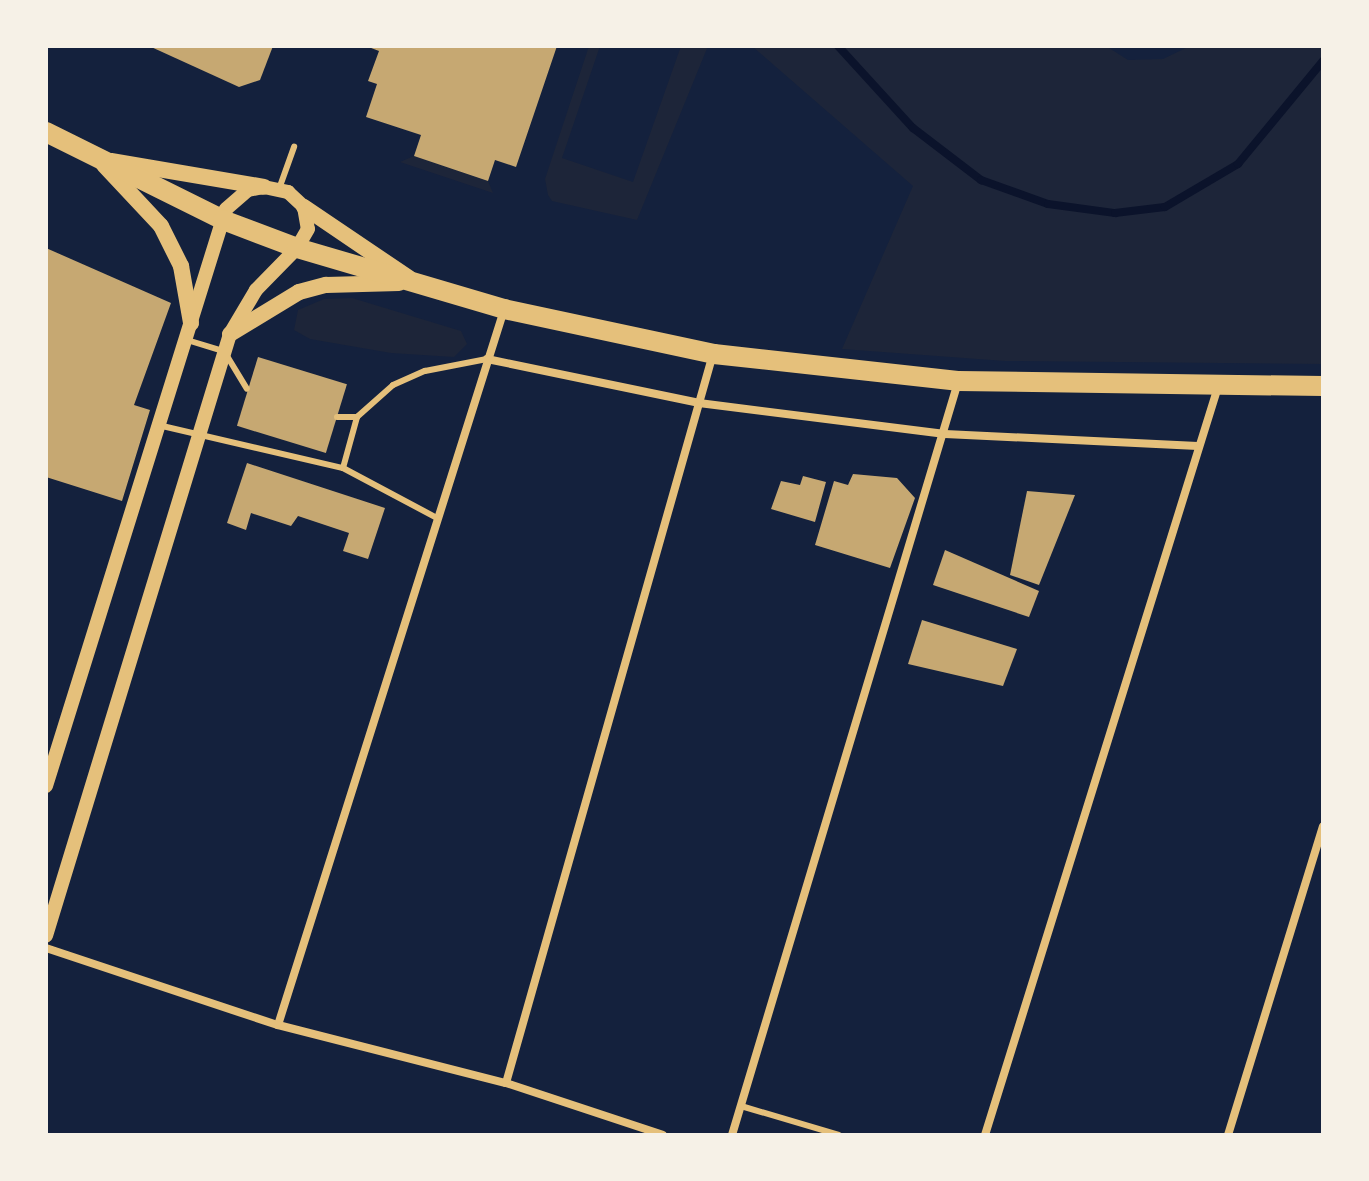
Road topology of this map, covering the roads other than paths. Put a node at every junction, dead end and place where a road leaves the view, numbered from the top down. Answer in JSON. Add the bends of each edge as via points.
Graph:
{"nodes":[{"id":1,"x":46,"y":132,"type":"edge"},
{"id":2,"x":294,"y":147,"type":"dead end"},
{"id":3,"x":98,"y":159,"type":"junction"},
{"id":4,"x":271,"y":188,"type":"junction"},
{"id":5,"x":304,"y":207,"type":"junction"},
{"id":6,"x":223,"y":220,"type":"junction"},
{"id":7,"x":297,"y":248,"type":"junction"},
{"id":8,"x":417,"y":283,"type":"junction"},
{"id":9,"x":504,"y":309,"type":"junction"},
{"id":10,"x":191,"y":323,"type":"junction"},
{"id":11,"x":230,"y":334,"type":"junction"},
{"id":12,"x":184,"y":339,"type":"junction"},
{"id":13,"x":224,"y":351,"type":"junction"},
{"id":14,"x":714,"y":354,"type":"junction"},
{"id":15,"x":487,"y":359,"type":"junction"},
{"id":16,"x":958,"y":381,"type":"junction"},
{"id":17,"x":1218,"y":385,"type":"junction"},
{"id":18,"x":1323,"y":386,"type":"edge"},
{"id":19,"x":247,"y":389,"type":"dead end"},
{"id":20,"x":699,"y":403,"type":"junction"},
{"id":21,"x":337,"y":417,"type":"dead end"},
{"id":22,"x":357,"y":417,"type":"junction"},
{"id":23,"x":158,"y":425,"type":"junction"},
{"id":24,"x":198,"y":434,"type":"junction"},
{"id":25,"x":945,"y":434,"type":"junction"},
{"id":26,"x":1198,"y":446,"type":"junction"},
{"id":27,"x":343,"y":468,"type":"junction"},
{"id":28,"x":435,"y":517,"type":"junction"},
{"id":29,"x":46,"y":786,"type":"edge"},
{"id":30,"x":1323,"y":826,"type":"edge"},
{"id":31,"x":46,"y":936,"type":"edge"},
{"id":32,"x":46,"y":948,"type":"edge"},
{"id":33,"x":278,"y":1025,"type":"junction"},
{"id":34,"x":506,"y":1083,"type":"junction"},
{"id":35,"x":741,"y":1106,"type":"junction"},
{"id":36,"x":663,"y":1135,"type":"edge"},
{"id":37,"x":732,"y":1135,"type":"edge"},
{"id":38,"x":839,"y":1135,"type":"edge"},
{"id":39,"x":985,"y":1135,"type":"edge"},
{"id":40,"x":1228,"y":1135,"type":"edge"}],
"edges":[{"from":1,"to":3,"type":"main road"},
{"from":2,"to":4,"type":"lane"},
{"from":3,"to":4,"type":"main road"},
{"from":3,"to":6,"type":"main road"},
{"from":3,"to":10,"type":"main road","via":[[161,226],[181,266]]},
{"from":4,"to":5,"type":"street"},
{"from":4,"to":6,"type":"street","via":[[237,195]]},
{"from":5,"to":7,"type":"street","via":[[308,229]]},
{"from":5,"to":8,"type":"main road"},
{"from":6,"to":7,"type":"main road"},
{"from":6,"to":10,"type":"street"},
{"from":7,"to":8,"type":"main road"},
{"from":7,"to":11,"type":"street","via":[[256,290]]},
{"from":8,"to":9,"type":"main road"},
{"from":8,"to":11,"type":"main road","via":[[358,282],[299,292]]},
{"from":9,"to":14,"type":"main road"},
{"from":9,"to":15,"type":"street"},
{"from":10,"to":12,"type":"street"},
{"from":11,"to":13,"type":"street"},
{"from":12,"to":13,"type":"lane"},
{"from":12,"to":23,"type":"street"},
{"from":13,"to":19,"type":"lane"},
{"from":13,"to":24,"type":"street"},
{"from":14,"to":16,"type":"main road"},
{"from":14,"to":20,"type":"street"},
{"from":15,"to":20,"type":"street"},
{"from":15,"to":22,"type":"lane","via":[[408,377]]},
{"from":15,"to":28,"type":"street"},
{"from":16,"to":17,"type":"main road"},
{"from":16,"to":25,"type":"street"},
{"from":17,"to":18,"type":"main road"},
{"from":17,"to":26,"type":"street"},
{"from":20,"to":25,"type":"street"},
{"from":20,"to":34,"type":"street"},
{"from":21,"to":22,"type":"lane"},
{"from":22,"to":27,"type":"lane"},
{"from":23,"to":24,"type":"lane"},
{"from":23,"to":29,"type":"street"},
{"from":24,"to":27,"type":"lane"},
{"from":24,"to":31,"type":"street"},
{"from":25,"to":26,"type":"street"},
{"from":25,"to":35,"type":"street"},
{"from":26,"to":39,"type":"street"},
{"from":27,"to":28,"type":"lane"},
{"from":28,"to":33,"type":"street"},
{"from":30,"to":40,"type":"street"},
{"from":32,"to":33,"type":"street"},
{"from":33,"to":34,"type":"street"},
{"from":34,"to":36,"type":"street"},
{"from":35,"to":37,"type":"street"},
{"from":35,"to":38,"type":"lane"}]}
